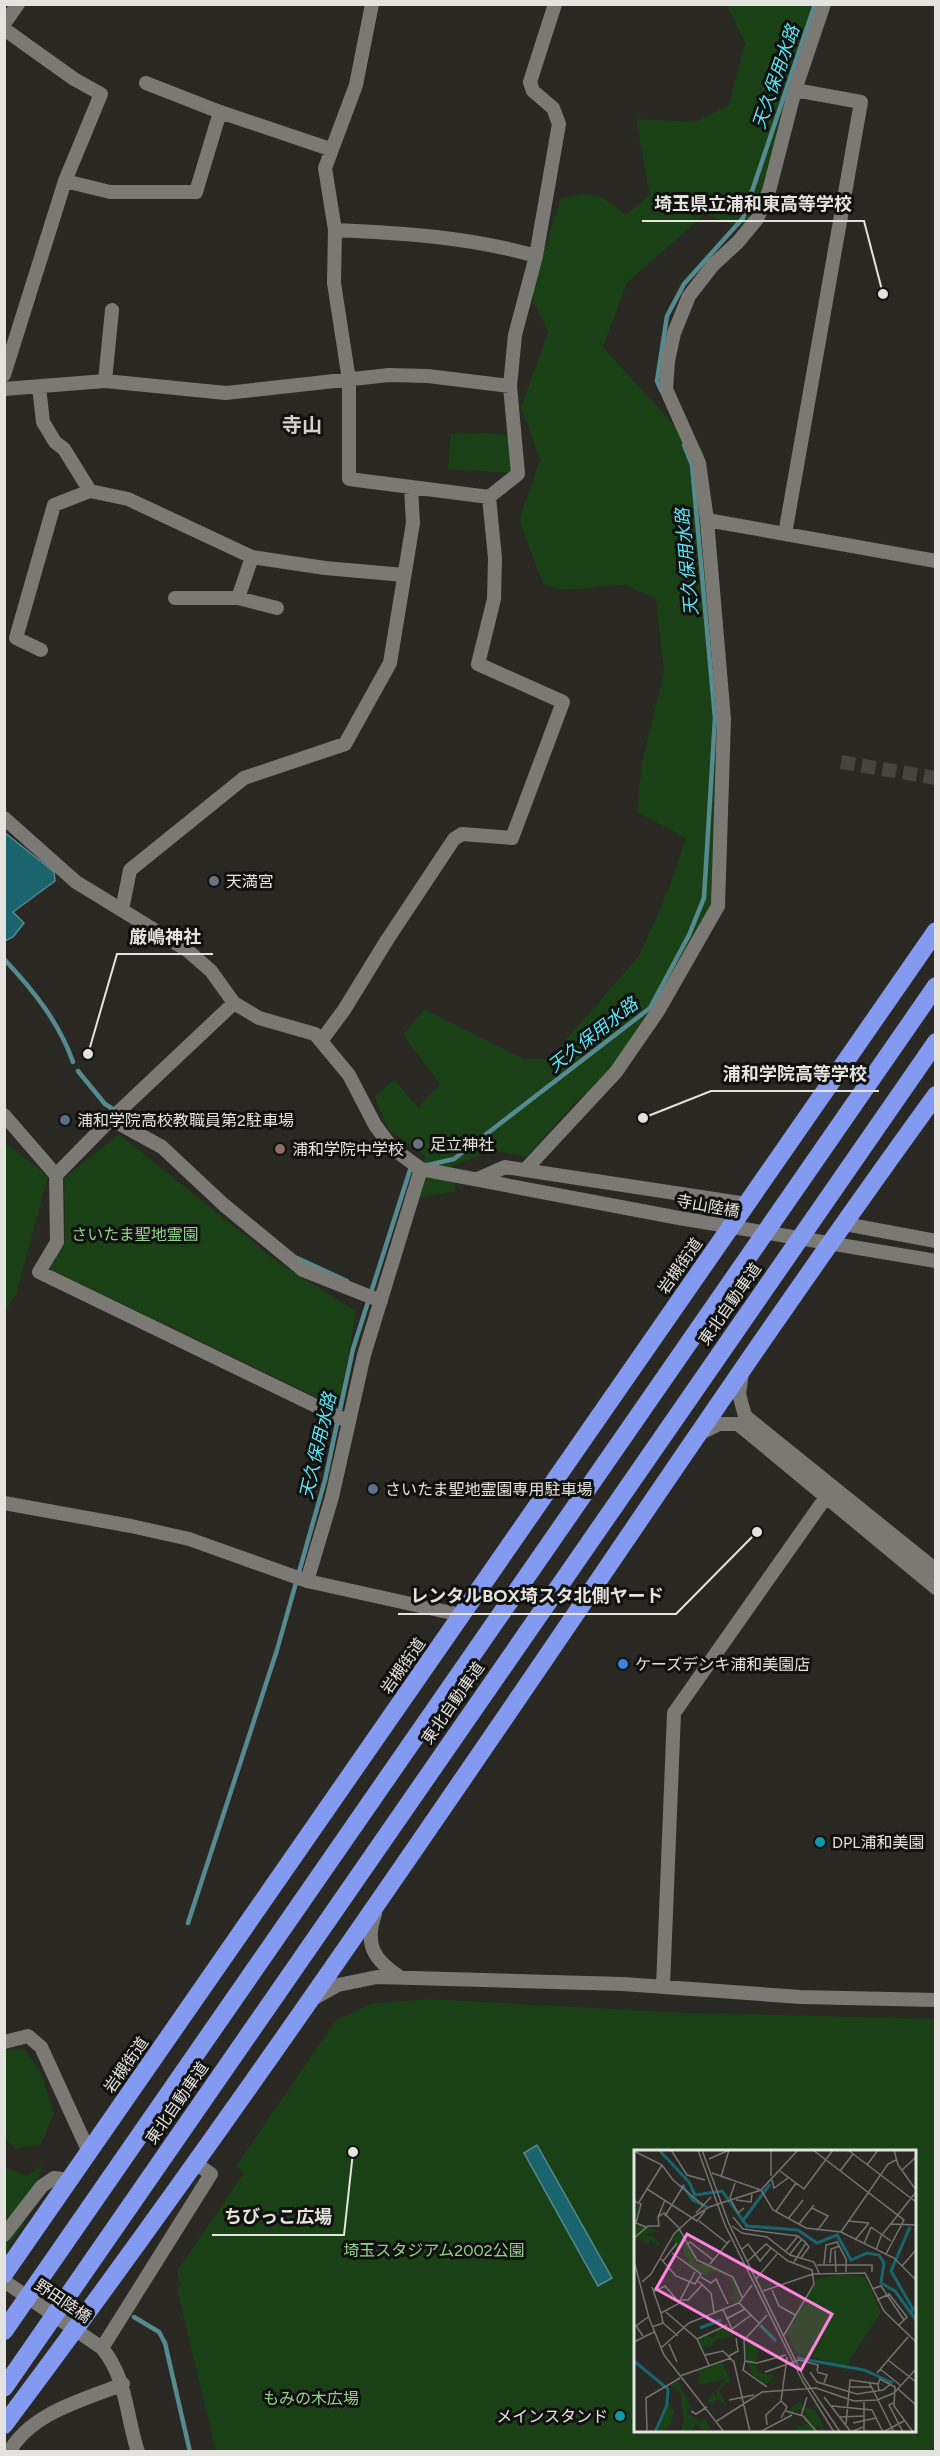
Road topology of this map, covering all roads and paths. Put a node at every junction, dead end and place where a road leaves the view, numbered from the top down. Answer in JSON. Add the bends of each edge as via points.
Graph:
{"nodes":[{"id":1,"x":18,"y":4,"type":"edge"},
{"id":2,"x":372,"y":4,"type":"edge"},
{"id":3,"x":555,"y":4,"type":"edge"},
{"id":4,"x":824,"y":4,"type":"edge"},
{"id":5,"x":4,"y":24,"type":"edge"},
{"id":6,"x":4,"y":29,"type":"edge"},
{"id":7,"x":146,"y":82,"type":"dead end"},
{"id":8,"x":795,"y":90,"type":"junction"},
{"id":9,"x":220,"y":112,"type":"junction"},
{"id":10,"x":330,"y":149,"type":"junction"},
{"id":11,"x":65,"y":181,"type":"junction"},
{"id":12,"x":335,"y":230,"type":"junction"},
{"id":13,"x":536,"y":256,"type":"junction"},
{"id":14,"x":112,"y":310,"type":"dead end"},
{"id":15,"x":4,"y":375,"type":"edge"},
{"id":16,"x":349,"y":380,"type":"junction"},
{"id":17,"x":105,"y":381,"type":"junction"},
{"id":18,"x":510,"y":386,"type":"junction"},
{"id":19,"x":39,"y":387,"type":"junction"},
{"id":20,"x":4,"y":390,"type":"edge"},
{"id":21,"x":411,"y":488,"type":"junction"},
{"id":22,"x":90,"y":491,"type":"junction"},
{"id":23,"x":489,"y":497,"type":"junction"},
{"id":24,"x":707,"y":520,"type":"junction"},
{"id":25,"x":785,"y":534,"type":"junction"},
{"id":26,"x":252,"y":557,"type":"junction"},
{"id":27,"x":936,"y":561,"type":"edge"},
{"id":28,"x":404,"y":575,"type":"junction"},
{"id":29,"x":175,"y":598,"type":"dead end"},
{"id":30,"x":238,"y":598,"type":"junction"},
{"id":31,"x":276,"y":608,"type":"dead end"},
{"id":32,"x":41,"y":650,"type":"dead end"},
{"id":33,"x":4,"y":818,"type":"edge"},
{"id":34,"x":122,"y":910,"type":"junction"},
{"id":35,"x":936,"y":931,"type":"edge"},
{"id":36,"x":936,"y":987,"type":"edge"},
{"id":37,"x":234,"y":1003,"type":"junction"},
{"id":38,"x":321,"y":1041,"type":"junction"},
{"id":39,"x":936,"y":1042,"type":"edge"},
{"id":40,"x":936,"y":1095,"type":"edge"},
{"id":41,"x":930,"y":1113,"type":"edge"},
{"id":42,"x":4,"y":1115,"type":"edge"},
{"id":43,"x":111,"y":1119,"type":"junction"},
{"id":44,"x":421,"y":1169,"type":"junction"},
{"id":45,"x":525,"y":1170,"type":"junction"},
{"id":46,"x":56,"y":1175,"type":"junction"},
{"id":47,"x":476,"y":1180,"type":"junction"},
{"id":48,"x":747,"y":1204,"type":"junction"},
{"id":49,"x":845,"y":1224,"type":"junction"},
{"id":50,"x":936,"y":1241,"type":"edge"},
{"id":51,"x":936,"y":1261,"type":"edge"},
{"id":52,"x":381,"y":1301,"type":"junction"},
{"id":53,"x":743,"y":1368,"type":"junction"},
{"id":54,"x":349,"y":1422,"type":"junction"},
{"id":55,"x":696,"y":1435,"type":"junction"},
{"id":56,"x":826,"y":1497,"type":"junction"},
{"id":57,"x":4,"y":1503,"type":"edge"},
{"id":58,"x":936,"y":1570,"type":"edge"},
{"id":59,"x":307,"y":1581,"type":"junction"},
{"id":60,"x":936,"y":1588,"type":"edge"},
{"id":61,"x":461,"y":1616,"type":"junction"},
{"id":62,"x":383,"y":1892,"type":"junction"},
{"id":63,"x":402,"y":1978,"type":"junction"},
{"id":64,"x":663,"y":1987,"type":"junction"},
{"id":65,"x":936,"y":2000,"type":"edge"},
{"id":66,"x":307,"y":2002,"type":"junction"},
{"id":67,"x":4,"y":2042,"type":"edge"},
{"id":68,"x":89,"y":2152,"type":"junction"},
{"id":69,"x":195,"y":2163,"type":"junction"},
{"id":70,"x":69,"y":2180,"type":"junction"},
{"id":71,"x":4,"y":2235,"type":"edge"},
{"id":72,"x":4,"y":2274,"type":"edge"},
{"id":73,"x":4,"y":2281,"type":"edge"},
{"id":74,"x":4,"y":2331,"type":"edge"},
{"id":75,"x":102,"y":2348,"type":"junction"},
{"id":76,"x":123,"y":2384,"type":"junction"},
{"id":77,"x":4,"y":2388,"type":"edge"},
{"id":78,"x":4,"y":2425,"type":"edge"},
{"id":79,"x":23,"y":2432,"type":"junction"},
{"id":80,"x":9,"y":2451,"type":"edge"},
{"id":81,"x":138,"y":2451,"type":"edge"}],
"edges":[{"from":1,"to":5,"type":"street"},
{"from":2,"to":10,"type":"street","via":[[356,84]]},
{"from":3,"to":13,"type":"street","via":[[530,82],[533,91],[553,108],[559,124]]},
{"from":4,"to":8,"type":"street"},
{"from":6,"to":11,"type":"street","via":[[101,94]]},
{"from":7,"to":9,"type":"street"},
{"from":8,"to":24,"type":"street","via":[[769,191],[757,219],[738,243],[712,265],[689,296],[668,361],[666,388],[699,463]]},
{"from":8,"to":25,"type":"street","via":[[861,102]]},
{"from":9,"to":10,"type":"street"},
{"from":9,"to":11,"type":"street","via":[[196,192],[110,192]]},
{"from":10,"to":12,"type":"street","via":[[325,168]]},
{"from":11,"to":15,"type":"street"},
{"from":12,"to":13,"type":"street","via":[[473,241]]},
{"from":12,"to":16,"type":"street","via":[[334,283]]},
{"from":13,"to":18,"type":"street","via":[[515,335]]},
{"from":14,"to":17,"type":"street"},
{"from":16,"to":17,"type":"street","via":[[226,393]]},
{"from":16,"to":18,"type":"street","via":[[428,376]]},
{"from":16,"to":21,"type":"street","via":[[349,479]]},
{"from":17,"to":19,"type":"street"},
{"from":18,"to":23,"type":"street","via":[[518,474]]},
{"from":19,"to":20,"type":"street"},
{"from":19,"to":22,"type":"street","via":[[43,423]]},
{"from":21,"to":23,"type":"street"},
{"from":21,"to":28,"type":"street","via":[[413,523]]},
{"from":22,"to":26,"type":"street","via":[[128,499]]},
{"from":22,"to":32,"type":"street","via":[[54,505],[16,638]]},
{"from":23,"to":38,"type":"street","via":[[495,558],[494,599],[478,664],[563,702],[512,838],[462,834],[454,839]]},
{"from":24,"to":25,"type":"street"},
{"from":24,"to":45,"type":"street","via":[[724,719],[717,906],[658,1011],[616,1072]]},
{"from":25,"to":27,"type":"street"},
{"from":26,"to":28,"type":"street"},
{"from":26,"to":30,"type":"street"},
{"from":28,"to":34,"type":"street","via":[[390,663],[345,744],[244,778],[130,870]]},
{"from":29,"to":30,"type":"street"},
{"from":30,"to":31,"type":"street"},
{"from":33,"to":34,"type":"street","via":[[76,882]]},
{"from":34,"to":37,"type":"street","via":[[187,950],[211,971]]},
{"from":35,"to":48,"type":"highway","name":"岩槻街道"},
{"from":36,"to":74,"type":"highway","name":"東北自動車道"},
{"from":37,"to":38,"type":"street","via":[[259,1018],[315,1034]]},
{"from":37,"to":43,"type":"street"},
{"from":38,"to":44,"type":"street","via":[[349,1075],[392,1148]]},
{"from":39,"to":77,"type":"highway","name":"東北自動車道"},
{"from":40,"to":41,"type":"highway"},
{"from":41,"to":49,"type":"highway"},
{"from":42,"to":46,"type":"street"},
{"from":43,"to":46,"type":"street"},
{"from":43,"to":52,"type":"street","via":[[162,1147],[303,1270]]},
{"from":44,"to":47,"type":"street","name":"寺山陸橋"},
{"from":44,"to":52,"type":"street"},
{"from":45,"to":47,"type":"street","via":[[505,1167]]},
{"from":45,"to":48,"type":"street"},
{"from":46,"to":54,"type":"street","via":[[57,1242],[39,1272]]},
{"from":47,"to":51,"type":"street","name":"寺山陸橋"},
{"from":48,"to":61,"type":"highway","name":"岩槻街道"},
{"from":49,"to":50,"type":"street"},
{"from":49,"to":53,"type":"highway"},
{"from":52,"to":54,"type":"street"},
{"from":53,"to":55,"type":"highway"},
{"from":53,"to":58,"type":"street","via":[[739,1394],[745,1416]]},
{"from":54,"to":59,"type":"street"},
{"from":55,"to":56,"type":"street","via":[[719,1424],[738,1424]]},
{"from":55,"to":62,"type":"highway"},
{"from":56,"to":60,"type":"street"},
{"from":56,"to":64,"type":"street","via":[[674,1713]]},
{"from":57,"to":59,"type":"street","via":[[189,1539]]},
{"from":59,"to":61,"type":"street"},
{"from":61,"to":68,"type":"highway","name":"岩槻街道"},
{"from":62,"to":63,"type":"street","via":[[369,1929],[370,1942],[387,1969]]},
{"from":62,"to":66,"type":"highway"},
{"from":63,"to":64,"type":"street"},
{"from":63,"to":66,"type":"street","via":[[354,1980]]},
{"from":64,"to":65,"type":"street","via":[[800,1997]]},
{"from":66,"to":69,"type":"highway"},
{"from":67,"to":68,"type":"street","via":[[28,2036],[41,2047]]},
{"from":68,"to":70,"type":"highway","name":"岩槻街道"},
{"from":69,"to":75,"type":"street","via":[[211,2174]]},
{"from":69,"to":78,"type":"highway"},
{"from":70,"to":71,"type":"street","via":[[54,2178],[42,2186]]},
{"from":70,"to":72,"type":"highway","name":"岩槻街道"},
{"from":73,"to":75,"type":"street","name":"野田陸橋"},
{"from":75,"to":76,"type":"street"},
{"from":76,"to":79,"type":"street","via":[[42,2418]]},
{"from":76,"to":81,"type":"street","via":[[129,2425]]},
{"from":78,"to":79,"type":"street"},
{"from":79,"to":80,"type":"street"}]}
